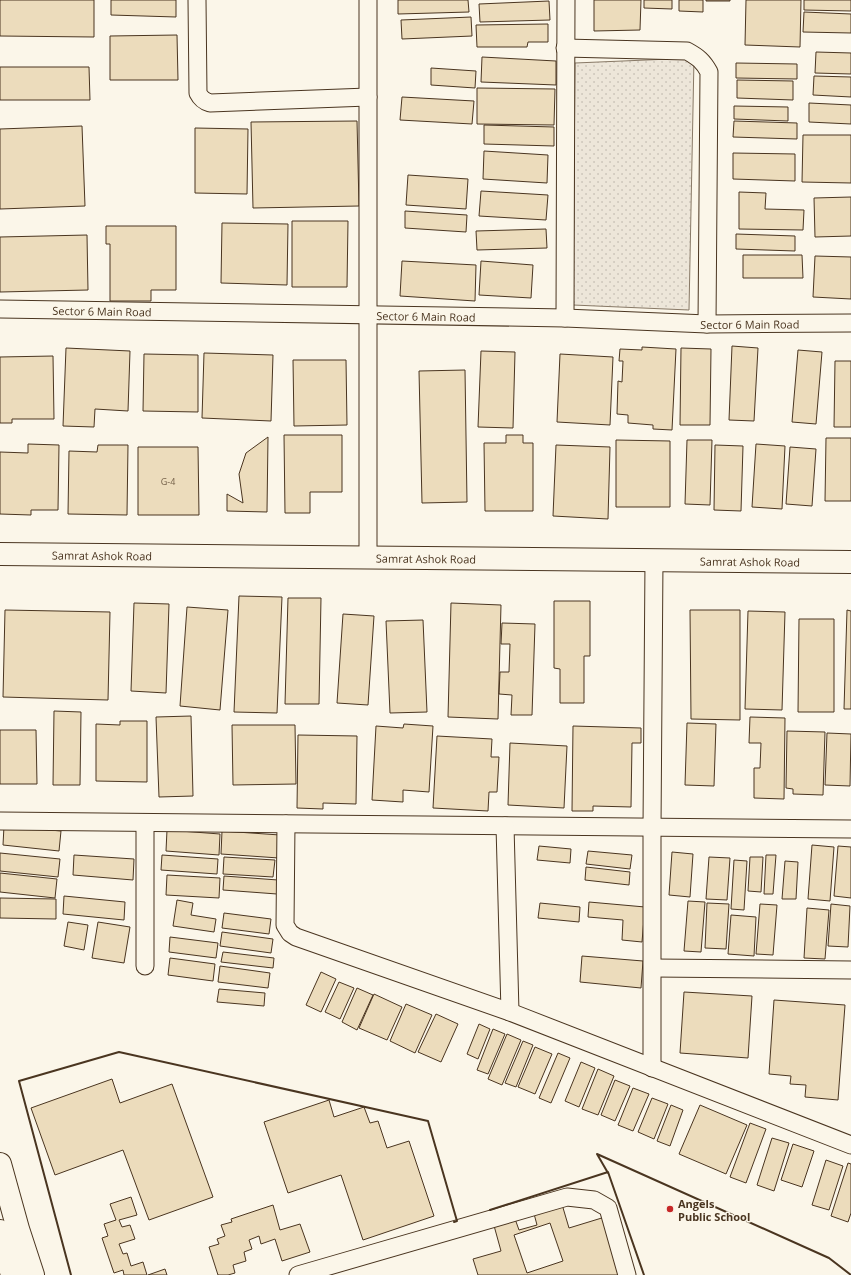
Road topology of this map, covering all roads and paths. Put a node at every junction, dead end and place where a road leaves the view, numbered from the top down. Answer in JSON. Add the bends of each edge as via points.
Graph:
{"nodes":[{"id":1,"x":197,"y":0,"type":"edge"},
{"id":2,"x":368,"y":0,"type":"edge"},
{"id":3,"x":566,"y":0,"type":"edge"},
{"id":4,"x":565,"y":48,"type":"junction"},
{"id":5,"x":368,"y":97,"type":"junction"},
{"id":6,"x":0,"y":309,"type":"edge"},
{"id":7,"x":368,"y":315,"type":"junction"},
{"id":8,"x":565,"y":318,"type":"junction"},
{"id":9,"x":851,"y":323,"type":"edge"},
{"id":10,"x":707,"y":324,"type":"junction"},
{"id":11,"x":0,"y":554,"type":"edge"},
{"id":12,"x":368,"y":557,"type":"junction"},
{"id":13,"x":654,"y":560,"type":"junction"},
{"id":14,"x":851,"y":562,"type":"edge"},
{"id":15,"x":0,"y":821,"type":"edge"},
{"id":16,"x":145,"y":823,"type":"junction"},
{"id":17,"x":286,"y":824,"type":"junction"},
{"id":18,"x":505,"y":826,"type":"junction"},
{"id":19,"x":652,"y":828,"type":"junction"},
{"id":20,"x":851,"y":830,"type":"edge"},
{"id":21,"x":145,"y":966,"type":"dead end"},
{"id":22,"x":653,"y":968,"type":"junction"},
{"id":23,"x":851,"y":970,"type":"edge"},
{"id":24,"x":510,"y":1012,"type":"junction"},
{"id":25,"x":652,"y":1068,"type":"junction"},
{"id":26,"x":851,"y":1145,"type":"edge"},
{"id":27,"x":0,"y":1164,"type":"edge"},
{"id":28,"x":0,"y":1231,"type":"edge"},
{"id":29,"x":12,"y":1275,"type":"edge"},
{"id":30,"x":33,"y":1275,"type":"edge"},
{"id":31,"x":298,"y":1275,"type":"edge"},
{"id":32,"x":627,"y":1275,"type":"edge"}],
"edges":[{"from":1,"to":5,"type":"street","via":[[198,93],[205,101],[210,103]]},
{"from":2,"to":5,"type":"street"},
{"from":3,"to":4,"type":"street"},
{"from":4,"to":8,"type":"street"},
{"from":4,"to":10,"type":"street","via":[[687,51],[704,62],[709,72]]},
{"from":5,"to":7,"type":"street"},
{"from":6,"to":7,"type":"street","name":"Sector 6 Main Road"},
{"from":7,"to":8,"type":"street","name":"Sector 6 Main Road"},
{"from":7,"to":12,"type":"street"},
{"from":8,"to":10,"type":"street","name":"Sector 6 Main Road"},
{"from":9,"to":10,"type":"street","name":"Sector 6 Main Road"},
{"from":11,"to":12,"type":"street","name":"Samrat Ashok Road"},
{"from":12,"to":13,"type":"street","name":"Samrat Ashok Road"},
{"from":13,"to":14,"type":"street","name":"Samrat Ashok Road"},
{"from":13,"to":19,"type":"street"},
{"from":15,"to":16,"type":"street"},
{"from":16,"to":17,"type":"street"},
{"from":16,"to":21,"type":"street"},
{"from":17,"to":18,"type":"street"},
{"from":17,"to":24,"type":"street","via":[[285,925],[290,932],[296,937]]},
{"from":18,"to":19,"type":"street"},
{"from":18,"to":24,"type":"street"},
{"from":19,"to":20,"type":"street"},
{"from":19,"to":22,"type":"street"},
{"from":22,"to":23,"type":"street"},
{"from":22,"to":25,"type":"street"},
{"from":24,"to":25,"type":"street"},
{"from":25,"to":26,"type":"street"},
{"from":27,"to":30,"type":"street"},
{"from":28,"to":29,"type":"street"},
{"from":31,"to":32,"type":"street","via":[[567,1196],[594,1200],[608,1208]]}]}
